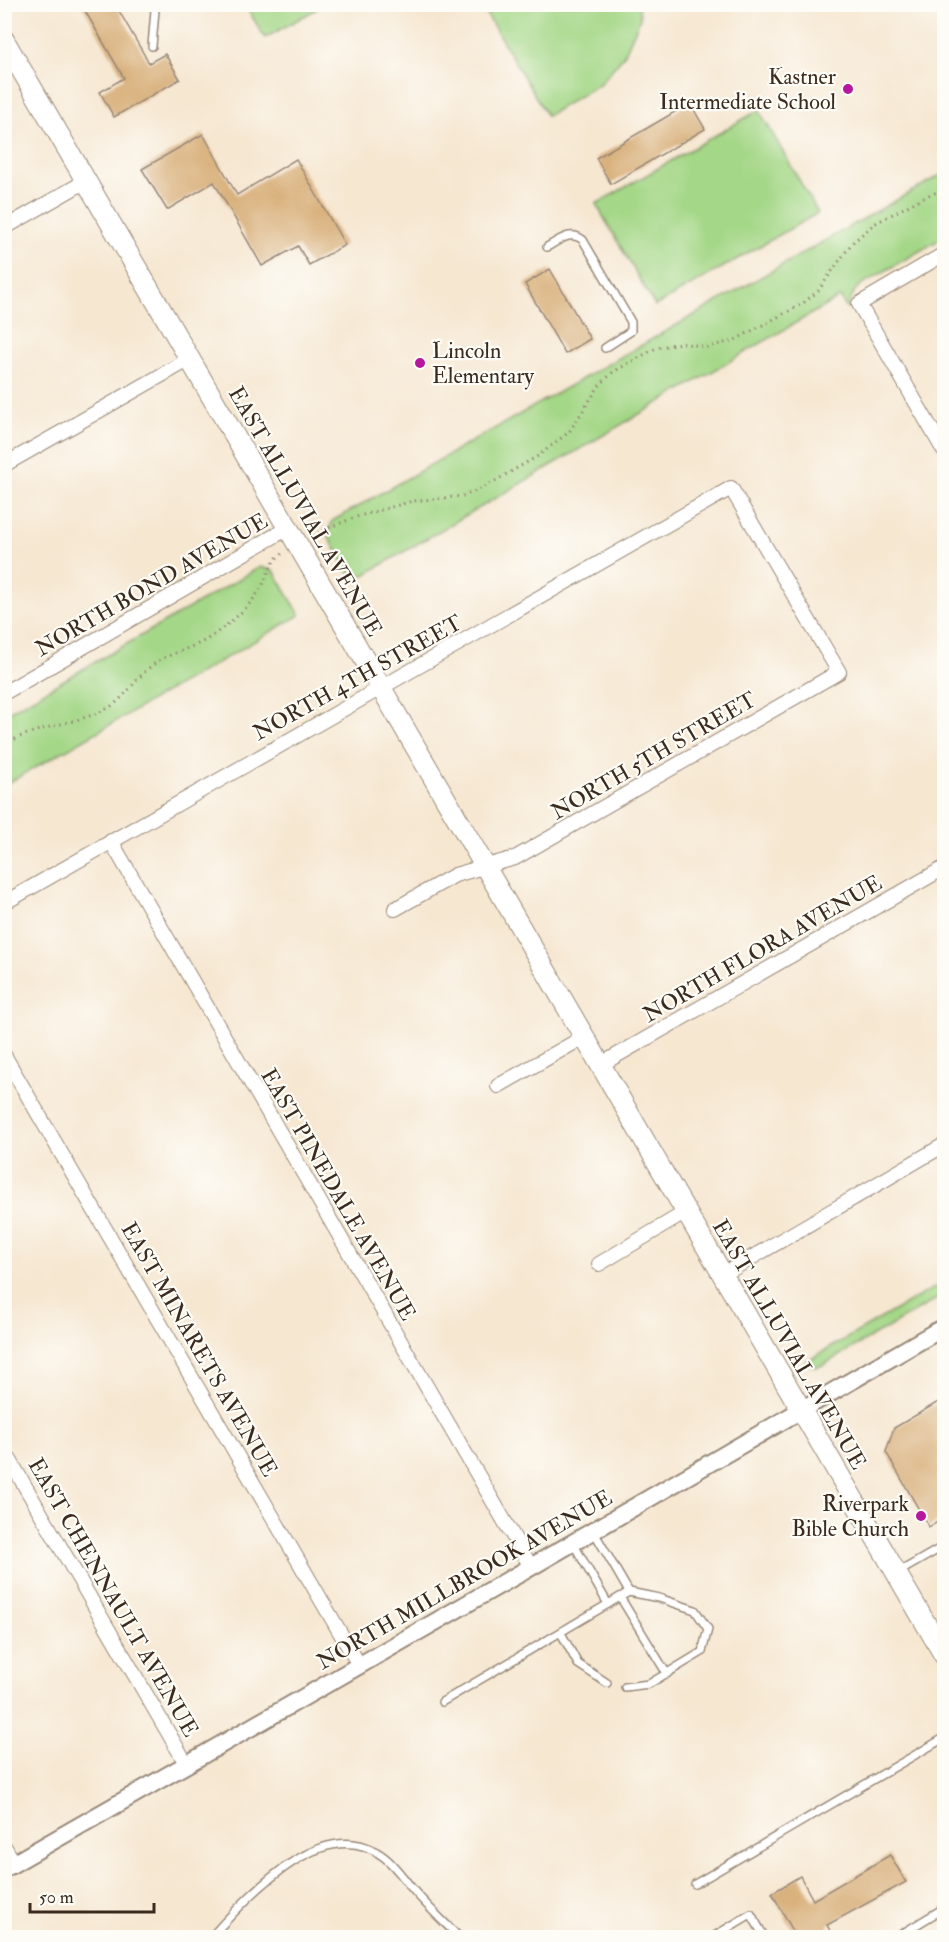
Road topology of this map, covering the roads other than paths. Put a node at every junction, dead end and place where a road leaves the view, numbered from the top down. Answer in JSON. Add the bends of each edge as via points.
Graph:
{"nodes":[{"id":1,"x":152,"y":4,"type":"edge"},
{"id":2,"x":4,"y":40,"type":"edge"},
{"id":3,"x":152,"y":46,"type":"dead end"},
{"id":4,"x":86,"y":181,"type":"junction"},
{"id":5,"x":4,"y":228,"type":"edge"},
{"id":6,"x":548,"y":247,"type":"dead end"},
{"id":7,"x":945,"y":254,"type":"edge"},
{"id":8,"x":605,"y":348,"type":"dead end"},
{"id":9,"x":190,"y":359,"type":"junction"},
{"id":10,"x":945,"y":451,"type":"edge"},
{"id":11,"x":4,"y":465,"type":"edge"},
{"id":12,"x":288,"y":528,"type":"junction"},
{"id":13,"x":839,"y":672,"type":"joint"},
{"id":14,"x":381,"y":688,"type":"junction"},
{"id":15,"x":4,"y":693,"type":"edge"},
{"id":16,"x":111,"y":842,"type":"junction"},
{"id":17,"x":484,"y":867,"type":"junction"},
{"id":18,"x":944,"y":869,"type":"edge"},
{"id":19,"x":4,"y":903,"type":"edge"},
{"id":20,"x":395,"y":909,"type":"dead end"},
{"id":21,"x":584,"y":1037,"type":"junction"},
{"id":22,"x":4,"y":1055,"type":"edge"},
{"id":23,"x":600,"y":1065,"type":"junction"},
{"id":24,"x":498,"y":1086,"type":"dead end"},
{"id":25,"x":945,"y":1145,"type":"edge"},
{"id":26,"x":686,"y":1212,"type":"junction"},
{"id":27,"x":599,"y":1264,"type":"dead end"},
{"id":28,"x":722,"y":1275,"type":"junction"},
{"id":29,"x":945,"y":1327,"type":"edge"},
{"id":30,"x":801,"y":1410,"type":"junction"},
{"id":31,"x":4,"y":1450,"type":"edge"},
{"id":32,"x":594,"y":1531,"type":"junction"},
{"id":33,"x":573,"y":1543,"type":"junction"},
{"id":34,"x":945,"y":1546,"type":"edge"},
{"id":35,"x":531,"y":1567,"type":"junction"},
{"id":36,"x":897,"y":1573,"type":"junction"},
{"id":37,"x":629,"y":1592,"type":"junction"},
{"id":38,"x":620,"y":1597,"type":"junction"},
{"id":39,"x":608,"y":1604,"type":"junction"},
{"id":40,"x":561,"y":1633,"type":"junction"},
{"id":41,"x":945,"y":1655,"type":"edge"},
{"id":42,"x":359,"y":1665,"type":"junction"},
{"id":43,"x":667,"y":1674,"type":"junction"},
{"id":44,"x":607,"y":1683,"type":"dead end"},
{"id":45,"x":625,"y":1687,"type":"dead end"},
{"id":46,"x":442,"y":1702,"type":"dead end"},
{"id":47,"x":945,"y":1738,"type":"edge"},
{"id":48,"x":187,"y":1765,"type":"junction"},
{"id":49,"x":4,"y":1846,"type":"edge"},
{"id":50,"x":9,"y":1866,"type":"edge"},
{"id":51,"x":695,"y":1884,"type":"dead end"},
{"id":52,"x":945,"y":1908,"type":"edge"},
{"id":53,"x":210,"y":1938,"type":"edge"},
{"id":54,"x":460,"y":1938,"type":"edge"},
{"id":55,"x":711,"y":1938,"type":"edge"},
{"id":56,"x":765,"y":1938,"type":"edge"},
{"id":57,"x":895,"y":1938,"type":"edge"}],
"edges":[{"from":1,"to":3,"type":"lane"},
{"from":2,"to":4,"type":"main road","name":"EAST ALLUVIAL AVENUE"},
{"from":4,"to":5,"type":"street"},
{"from":4,"to":9,"type":"main road","name":"EAST ALLUVIAL AVENUE"},
{"from":6,"to":8,"type":"lane","via":[[568,235],[583,240],[631,322],[631,331],[626,336]]},
{"from":7,"to":10,"type":"street","via":[[859,304]]},
{"from":9,"to":11,"type":"street"},
{"from":9,"to":12,"type":"main road","name":"EAST ALLUVIAL AVENUE"},
{"from":12,"to":14,"type":"main road","name":"EAST ALLUVIAL AVENUE"},
{"from":12,"to":15,"type":"street","name":"NORTH BOND AVENUE"},
{"from":13,"to":14,"type":"street","name":"NORTH 4TH STREET","via":[[731,488]]},
{"from":13,"to":17,"type":"street","name":"NORTH 5TH STREET","via":[[515,858]]},
{"from":14,"to":16,"type":"street","name":"NORTH 4TH STREET"},
{"from":14,"to":17,"type":"main road","name":"EAST ALLUVIAL AVENUE"},
{"from":16,"to":19,"type":"street","name":"NORTH 4TH STREET"},
{"from":16,"to":35,"type":"street","name":"EAST PINEDALE AVENUE"},
{"from":17,"to":20,"type":"street","via":[[454,875]]},
{"from":17,"to":21,"type":"main road","name":"EAST ALLUVIAL AVENUE"},
{"from":18,"to":23,"type":"street","name":"NORTH FLORA AVENUE"},
{"from":21,"to":23,"type":"main road","name":"EAST ALLUVIAL AVENUE"},
{"from":21,"to":24,"type":"street"},
{"from":22,"to":42,"type":"street","name":"EAST MINARETS AVENUE"},
{"from":23,"to":26,"type":"main road","name":"EAST ALLUVIAL AVENUE"},
{"from":25,"to":28,"type":"street"},
{"from":26,"to":27,"type":"street","name":"EAST ALLUVIAL AVENUE"},
{"from":26,"to":28,"type":"main road","name":"EAST ALLUVIAL AVENUE"},
{"from":28,"to":30,"type":"main road","name":"EAST ALLUVIAL AVENUE"},
{"from":29,"to":30,"type":"street","name":"NORTH MILLBROOK AVENUE"},
{"from":30,"to":32,"type":"street","name":"NORTH MILLBROOK AVENUE"},
{"from":30,"to":36,"type":"main road","name":"EAST ALLUVIAL AVENUE"},
{"from":31,"to":48,"type":"street","name":"EAST CHENNAULT AVENUE"},
{"from":32,"to":33,"type":"street","name":"NORTH MILLBROOK AVENUE"},
{"from":32,"to":37,"type":"lane"},
{"from":33,"to":35,"type":"street","name":"NORTH MILLBROOK AVENUE"},
{"from":33,"to":39,"type":"lane"},
{"from":34,"to":36,"type":"lane"},
{"from":35,"to":42,"type":"street","name":"NORTH MILLBROOK AVENUE"},
{"from":36,"to":41,"type":"main road","name":"EAST ALLUVIAL AVENUE"},
{"from":37,"to":38,"type":"lane"},
{"from":37,"to":43,"type":"lane","via":[[695,1610],[708,1629],[702,1652]]},
{"from":38,"to":39,"type":"lane"},
{"from":38,"to":43,"type":"lane"},
{"from":39,"to":40,"type":"lane"},
{"from":40,"to":44,"type":"lane","via":[[578,1664]]},
{"from":40,"to":46,"type":"lane"},
{"from":42,"to":48,"type":"street","name":"NORTH MILLBROOK AVENUE"},
{"from":43,"to":45,"type":"lane","via":[[649,1684]]},
{"from":47,"to":51,"type":"lane"},
{"from":48,"to":50,"type":"street","name":"NORTH MILLBROOK AVENUE"},
{"from":49,"to":50,"type":"street"},
{"from":52,"to":57,"type":"lane"},
{"from":53,"to":54,"type":"lane","via":[[271,1876],[333,1844],[359,1844],[384,1857]]},
{"from":55,"to":56,"type":"lane","via":[[751,1914]]}]}
